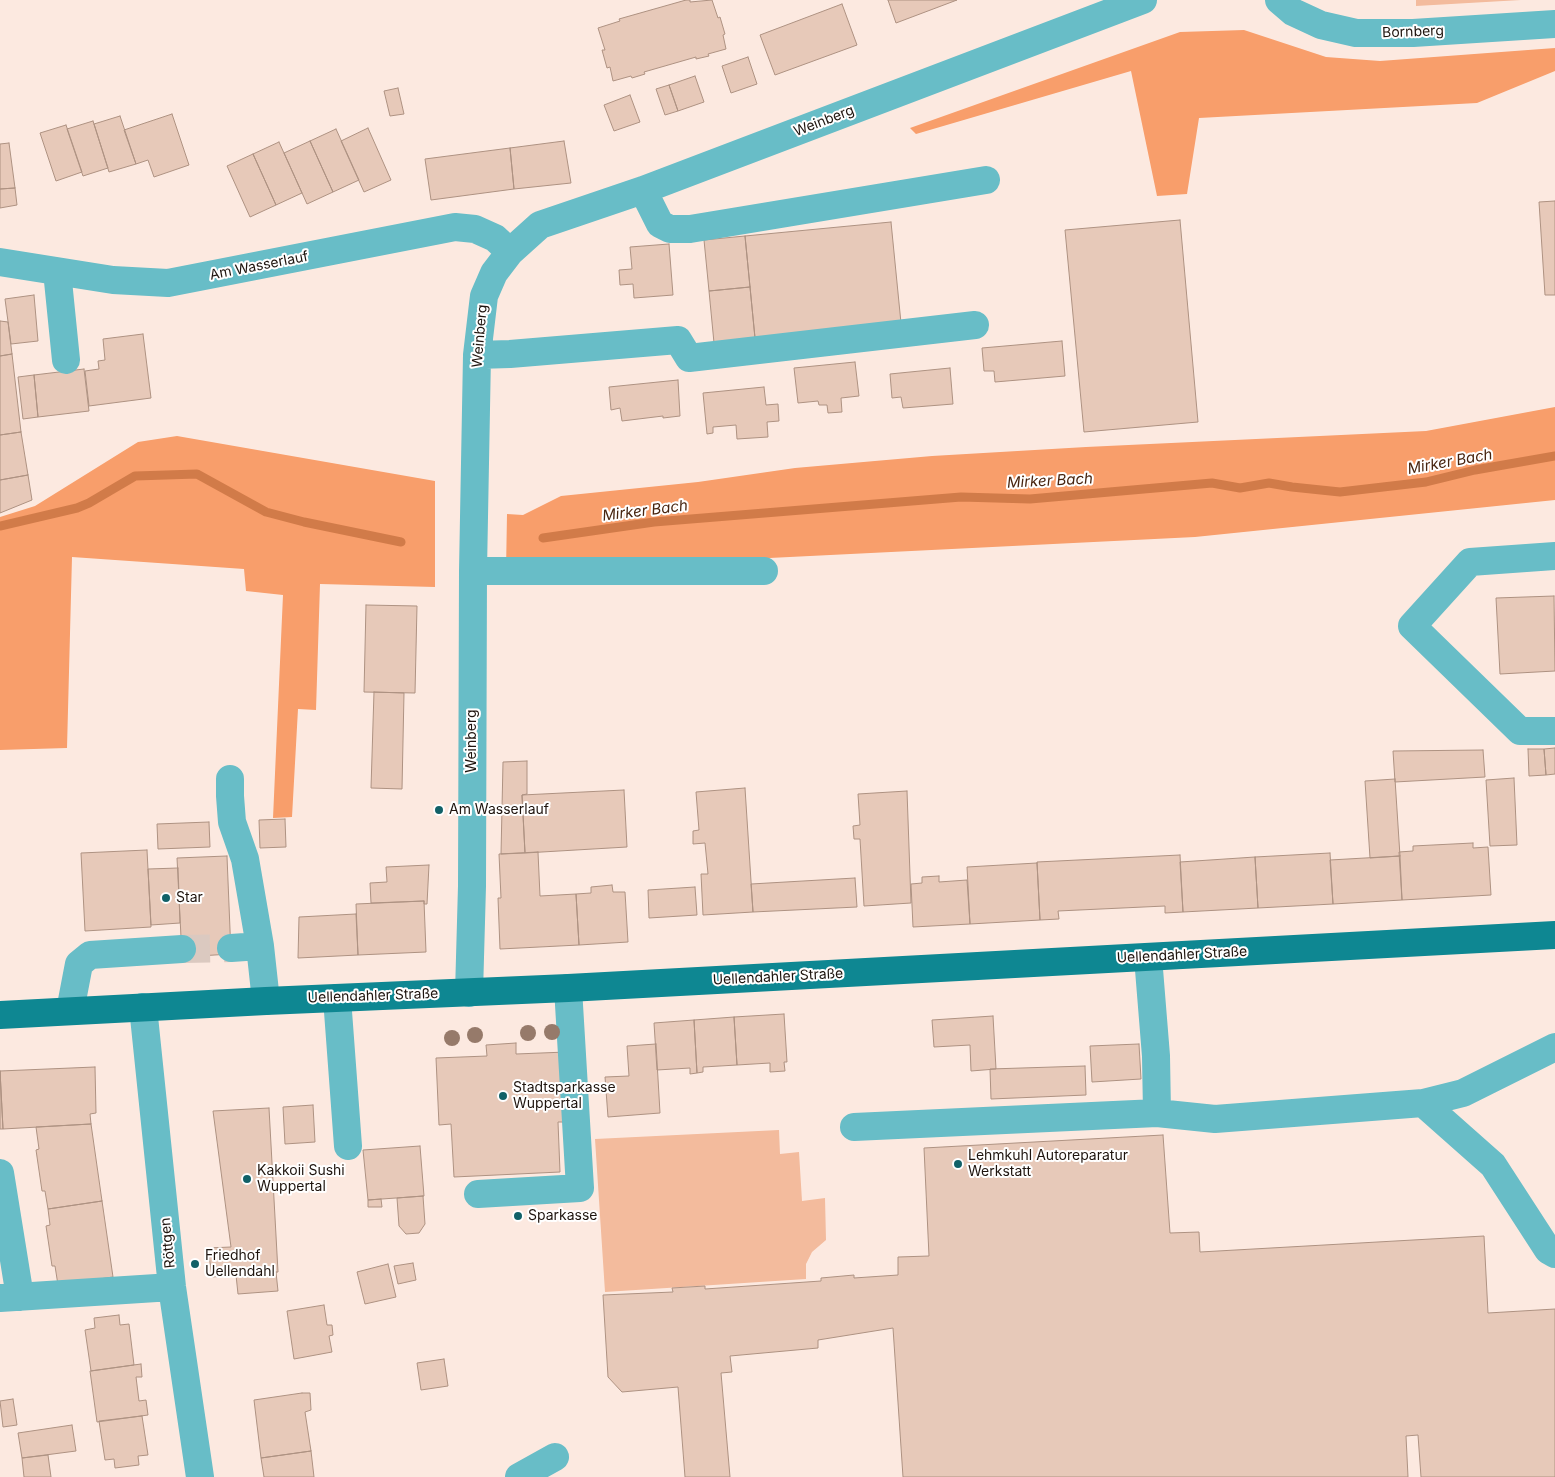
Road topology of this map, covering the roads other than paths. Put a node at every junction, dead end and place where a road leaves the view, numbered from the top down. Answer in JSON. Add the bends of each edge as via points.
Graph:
{"nodes":[{"id":1,"x":1143,"y":0,"type":"edge"},
{"id":2,"x":1279,"y":0,"type":"edge"},
{"id":3,"x":1555,"y":24,"type":"edge"},
{"id":4,"x":986,"y":180,"type":"dead end"},
{"id":5,"x":643,"y":190,"type":"junction"},
{"id":6,"x":510,"y":252,"type":"junction"},
{"id":7,"x":0,"y":262,"type":"edge"},
{"id":8,"x":57,"y":271,"type":"junction"},
{"id":9,"x":975,"y":325,"type":"dead end"},
{"id":10,"x":477,"y":355,"type":"junction"},
{"id":11,"x":66,"y":360,"type":"dead end"},
{"id":12,"x":1555,"y":556,"type":"edge"},
{"id":13,"x":473,"y":571,"type":"junction"},
{"id":14,"x":764,"y":571,"type":"dead end"},
{"id":15,"x":1555,"y":731,"type":"edge"},
{"id":16,"x":230,"y":779,"type":"dead end"},
{"id":17,"x":1555,"y":935,"type":"edge"},
{"id":18,"x":260,"y":946,"type":"junction"},
{"id":19,"x":231,"y":948,"type":"tunnel mouth"},
{"id":20,"x":182,"y":949,"type":"tunnel mouth"},
{"id":21,"x":1148,"y":957,"type":"junction"},
{"id":22,"x":568,"y":988,"type":"junction"},
{"id":23,"x":469,"y":992,"type":"junction"},
{"id":24,"x":336,"y":998,"type":"junction"},
{"id":25,"x":266,"y":1001,"type":"junction"},
{"id":26,"x":143,"y":1007,"type":"junction"},
{"id":27,"x":70,"y":1012,"type":"junction"},
{"id":28,"x":0,"y":1015,"type":"edge"},
{"id":29,"x":1555,"y":1047,"type":"edge"},
{"id":30,"x":1423,"y":1103,"type":"junction"},
{"id":31,"x":1157,"y":1113,"type":"junction"},
{"id":32,"x":854,"y":1127,"type":"dead end"},
{"id":33,"x":348,"y":1146,"type":"dead end"},
{"id":34,"x":0,"y":1173,"type":"edge"},
{"id":35,"x":478,"y":1194,"type":"dead end"},
{"id":36,"x":1555,"y":1254,"type":"edge"},
{"id":37,"x":172,"y":1287,"type":"junction"},
{"id":38,"x":10,"y":1297,"type":"edge"},
{"id":39,"x":555,"y":1457,"type":"dead end"},
{"id":40,"x":200,"y":1477,"type":"edge"},
{"id":41,"x":519,"y":1477,"type":"edge"}],
"edges":[{"from":1,"to":5,"type":"street","name":"Weinberg"},
{"from":2,"to":3,"type":"street","name":"Bornberg","via":[[1293,12],[1321,25],[1356,33],[1413,33]]},
{"from":4,"to":5,"type":"street","via":[[690,229],[670,229],[660,224]]},
{"from":5,"to":6,"type":"street","name":"Weinberg","via":[[540,226]]},
{"from":6,"to":8,"type":"street","name":"Am Wasserlauf","via":[[495,238],[475,229],[455,227],[168,283],[112,280]]},
{"from":6,"to":10,"type":"street","name":"Weinberg","via":[[494,273],[484,296]]},
{"from":7,"to":8,"type":"street","name":"Am Wasserlauf"},
{"from":8,"to":11,"type":"street"},
{"from":9,"to":10,"type":"street","via":[[689,358],[678,340]]},
{"from":10,"to":13,"type":"street","name":"Weinberg"},
{"from":12,"to":15,"type":"street","via":[[1470,562],[1412,626],[1520,732]]},
{"from":13,"to":14,"type":"street"},
{"from":13,"to":23,"type":"street","name":"Weinberg"},
{"from":16,"to":18,"type":"street","via":[[232,822],[245,859]]},
{"from":17,"to":21,"type":"main road","name":"Uellendahler Straße"},
{"from":18,"to":19,"type":"street"},
{"from":18,"to":25,"type":"street"},
{"from":20,"to":27,"type":"street","via":[[90,955],[79,964]]},
{"from":21,"to":22,"type":"main road","name":"Uellendahler Straße"},
{"from":21,"to":31,"type":"street"},
{"from":22,"to":23,"type":"main road","name":"Uellendahler Straße"},
{"from":22,"to":35,"type":"street","via":[[580,1188]]},
{"from":23,"to":24,"type":"main road","name":"Uellendahler Straße"},
{"from":24,"to":25,"type":"main road","name":"Uellendahler Straße"},
{"from":24,"to":33,"type":"street"},
{"from":25,"to":26,"type":"main road","name":"Uellendahler Straße"},
{"from":26,"to":27,"type":"main road","name":"Uellendahler Straße"},
{"from":26,"to":37,"type":"street","name":"Röttgen"},
{"from":27,"to":28,"type":"main road","name":"Uellendahler Straße"},
{"from":29,"to":30,"type":"street","via":[[1463,1093]]},
{"from":30,"to":31,"type":"street","via":[[1215,1119]]},
{"from":30,"to":36,"type":"street","via":[[1493,1165],[1548,1250]]},
{"from":31,"to":32,"type":"street"},
{"from":34,"to":38,"type":"street"},
{"from":37,"to":38,"type":"street"},
{"from":37,"to":40,"type":"street","name":"Röttgen"},
{"from":39,"to":41,"type":"street"}]}
